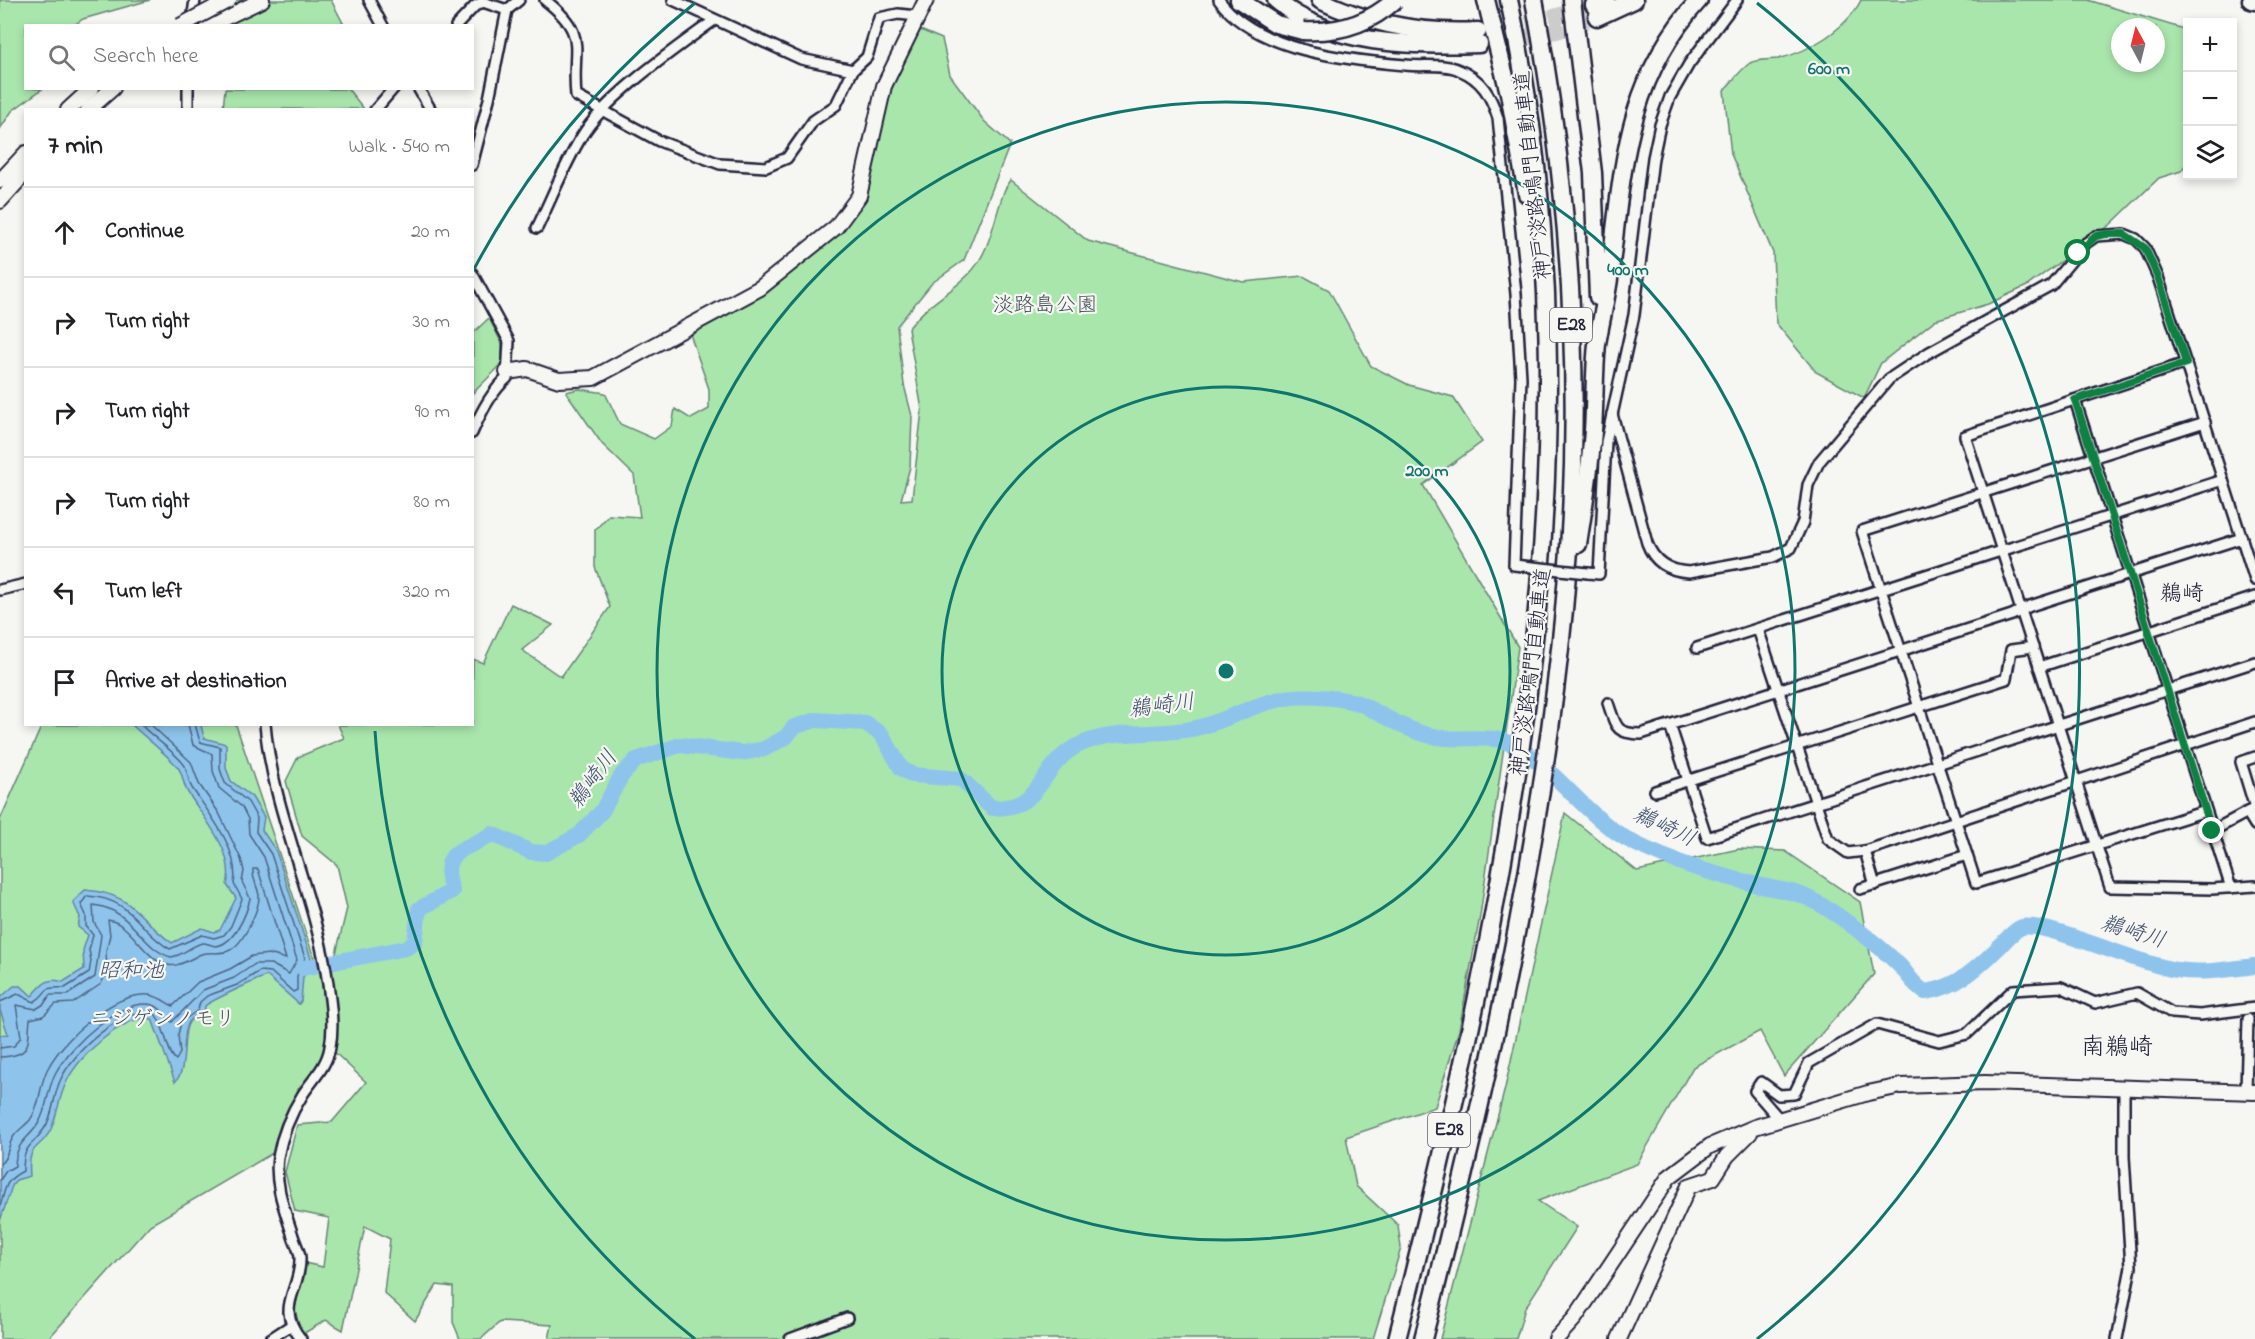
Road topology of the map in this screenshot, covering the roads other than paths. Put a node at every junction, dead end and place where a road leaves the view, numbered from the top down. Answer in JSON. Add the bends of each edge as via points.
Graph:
{"nodes":[{"id":1,"x":195,"y":0,"type":"edge"},
{"id":2,"x":229,"y":0,"type":"edge"},
{"id":3,"x":262,"y":0,"type":"edge"},
{"id":4,"x":369,"y":0,"type":"edge"},
{"id":5,"x":519,"y":0,"type":"edge"},
{"id":6,"x":545,"y":0,"type":"edge"},
{"id":7,"x":673,"y":0,"type":"edge"},
{"id":8,"x":926,"y":0,"type":"edge"},
{"id":9,"x":1219,"y":0,"type":"edge"},
{"id":10,"x":1239,"y":0,"type":"edge"},
{"id":11,"x":1276,"y":0,"type":"edge"},
{"id":12,"x":1320,"y":0,"type":"edge"},
{"id":13,"x":1337,"y":0,"type":"edge"},
{"id":14,"x":1389,"y":0,"type":"edge"},
{"id":15,"x":1395,"y":0,"type":"edge"},
{"id":16,"x":1486,"y":0,"type":"edge"},
{"id":17,"x":1509,"y":0,"type":"edge"},
{"id":18,"x":1534,"y":0,"type":"edge"},
{"id":19,"x":1572,"y":0,"type":"edge"},
{"id":20,"x":1634,"y":0,"type":"edge"},
{"id":21,"x":1699,"y":0,"type":"edge"},
{"id":22,"x":1737,"y":0,"type":"edge"},
{"id":23,"x":1599,"y":7,"type":"tunnel mouth"},
{"id":24,"x":507,"y":10,"type":"junction"},
{"id":25,"x":917,"y":16,"type":"junction"},
{"id":26,"x":713,"y":21,"type":"junction"},
{"id":27,"x":1383,"y":23,"type":"junction"},
{"id":28,"x":184,"y":24,"type":"edge"},
{"id":29,"x":192,"y":24,"type":"edge"},
{"id":30,"x":212,"y":24,"type":"edge"},
{"id":31,"x":382,"y":24,"type":"edge"},
{"id":32,"x":458,"y":24,"type":"edge"},
{"id":33,"x":1345,"y":28,"type":"junction"},
{"id":34,"x":853,"y":70,"type":"junction"},
{"id":35,"x":90,"y":90,"type":"edge"},
{"id":36,"x":111,"y":90,"type":"edge"},
{"id":37,"x":188,"y":90,"type":"edge"},
{"id":38,"x":392,"y":90,"type":"edge"},
{"id":39,"x":419,"y":90,"type":"edge"},
{"id":40,"x":70,"y":108,"type":"edge"},
{"id":41,"x":90,"y":108,"type":"edge"},
{"id":42,"x":188,"y":108,"type":"edge"},
{"id":43,"x":377,"y":108,"type":"edge"},
{"id":44,"x":430,"y":108,"type":"edge"},
{"id":45,"x":602,"y":111,"type":"junction"},
{"id":46,"x":24,"y":155,"type":"edge"},
{"id":47,"x":474,"y":156,"type":"edge"},
{"id":48,"x":24,"y":174,"type":"edge"},
{"id":49,"x":0,"y":181,"type":"edge"},
{"id":50,"x":0,"y":201,"type":"edge"},
{"id":51,"x":537,"y":228,"type":"dead end"},
{"id":52,"x":474,"y":277,"type":"edge"},
{"id":53,"x":1545,"y":280,"type":"junction"},
{"id":54,"x":1597,"y":345,"type":"junction"},
{"id":55,"x":2186,"y":363,"type":"junction"},
{"id":56,"x":507,"y":372,"type":"junction"},
{"id":57,"x":2075,"y":400,"type":"junction"},
{"id":58,"x":1612,"y":414,"type":"junction"},
{"id":59,"x":2205,"y":422,"type":"junction"},
{"id":60,"x":474,"y":428,"type":"edge"},
{"id":61,"x":2093,"y":458,"type":"junction"},
{"id":62,"x":2223,"y":480,"type":"junction"},
{"id":63,"x":1983,"y":493,"type":"junction"},
{"id":64,"x":2112,"y":516,"type":"junction"},
{"id":65,"x":2242,"y":538,"type":"junction"},
{"id":66,"x":2002,"y":551,"type":"junction"},
{"id":67,"x":2130,"y":574,"type":"junction"},
{"id":68,"x":2255,"y":580,"type":"edge"},
{"id":69,"x":24,"y":584,"type":"edge"},
{"id":70,"x":1881,"y":589,"type":"junction"},
{"id":71,"x":0,"y":590,"type":"edge"},
{"id":72,"x":2255,"y":597,"type":"edge"},
{"id":73,"x":1564,"y":611,"type":"junction"},
{"id":74,"x":2021,"y":611,"type":"junction"},
{"id":75,"x":1758,"y":628,"type":"junction"},
{"id":76,"x":2149,"y":631,"type":"junction"},
{"id":77,"x":2033,"y":647,"type":"junction"},
{"id":78,"x":1697,"y":648,"type":"dead end"},
{"id":79,"x":1901,"y":651,"type":"junction"},
{"id":80,"x":2255,"y":662,"type":"edge"},
{"id":81,"x":2039,"y":667,"type":"junction"},
{"id":82,"x":1778,"y":690,"type":"junction"},
{"id":83,"x":2168,"y":690,"type":"junction"},
{"id":84,"x":1608,"y":703,"type":"dead end"},
{"id":85,"x":1919,"y":707,"type":"junction"},
{"id":86,"x":2255,"y":722,"type":"edge"},
{"id":87,"x":1670,"y":725,"type":"junction"},
{"id":88,"x":265,"y":726,"type":"edge"},
{"id":89,"x":2058,"y":726,"type":"junction"},
{"id":90,"x":1797,"y":746,"type":"junction"},
{"id":91,"x":2185,"y":746,"type":"junction"},
{"id":92,"x":2255,"y":758,"type":"edge"},
{"id":93,"x":1938,"y":764,"type":"junction"},
{"id":94,"x":1688,"y":780,"type":"junction"},
{"id":95,"x":2076,"y":782,"type":"junction"},
{"id":96,"x":1654,"y":791,"type":"dead end"},
{"id":97,"x":1816,"y":803,"type":"junction"},
{"id":98,"x":2252,"y":809,"type":"edge"},
{"id":99,"x":2206,"y":811,"type":"junction"},
{"id":100,"x":1957,"y":823,"type":"junction"},
{"id":101,"x":2255,"y":825,"type":"edge"},
{"id":102,"x":2212,"y":831,"type":"junction"},
{"id":103,"x":2096,"y":845,"type":"junction"},
{"id":104,"x":1865,"y":851,"type":"junction"},
{"id":105,"x":1967,"y":855,"type":"junction"},
{"id":106,"x":1875,"y":885,"type":"junction"},
{"id":107,"x":2255,"y":885,"type":"edge"},
{"id":108,"x":2231,"y":888,"type":"junction"},
{"id":109,"x":1860,"y":889,"type":"dead end"},
{"id":110,"x":2255,"y":1008,"type":"edge"},
{"id":111,"x":2247,"y":1019,"type":"dead end"},
{"id":112,"x":2251,"y":1049,"type":"edge"},
{"id":113,"x":2124,"y":1086,"type":"junction"},
{"id":114,"x":2250,"y":1092,"type":"edge"},
{"id":115,"x":1781,"y":1120,"type":"junction"},
{"id":116,"x":1755,"y":1127,"type":"junction"},
{"id":117,"x":848,"y":1318,"type":"dead end"},
{"id":118,"x":290,"y":1326,"type":"junction"},
{"id":119,"x":270,"y":1339,"type":"edge"},
{"id":120,"x":301,"y":1339,"type":"edge"},
{"id":121,"x":790,"y":1339,"type":"edge"},
{"id":122,"x":1397,"y":1339,"type":"edge"},
{"id":123,"x":1423,"y":1339,"type":"edge"},
{"id":124,"x":1557,"y":1339,"type":"edge"},
{"id":125,"x":1619,"y":1339,"type":"edge"},
{"id":126,"x":2117,"y":1339,"type":"edge"}],
"edges":[{"from":1,"to":29,"type":"street"},
{"from":2,"to":28,"type":"street","bridge":true},
{"from":3,"to":30,"type":"street"},
{"from":4,"to":31,"type":"street"},
{"from":5,"to":24,"type":"street"},
{"from":6,"to":45,"type":"street","via":[[574,29],[576,96]]},
{"from":7,"to":26,"type":"street"},
{"from":8,"to":25,"type":"street"},
{"from":9,"to":58,"type":"street","bridge":true,"via":[[1244,24],[1284,44],[1380,63],[1457,69],[1485,88],[1492,98],[1498,118],[1519,326],[1520,460],[1514,565],[1599,574],[1604,467]]},
{"from":10,"to":33,"type":"highway","bridge":true,"via":[[1276,24],[1303,31]]},
{"from":11,"to":27,"type":"highway","via":[[1303,18],[1355,36],[1414,44],[1478,38]]},
{"from":12,"to":27,"type":"highway"},
{"from":13,"to":27,"type":"highway"},
{"from":14,"to":33,"type":"highway","bridge":true},
{"from":15,"to":33,"type":"highway","bridge":true,"via":[[1375,16]]},
{"from":16,"to":53,"type":"highway","via":[[1509,93]]},
{"from":17,"to":53,"type":"highway","name":"神戸淡路鳴門自動車道","number":"E28","via":[[1531,134]]},
{"from":18,"to":73,"type":"highway","name":"神戸淡路鳴門自動車道","number":"E28","via":[[1556,139],[1571,325],[1572,464]]},
{"from":19,"to":54,"type":"highway","via":[[1596,207]]},
{"from":20,"to":23,"type":"highway"},
{"from":21,"to":54,"type":"highway","via":[[1654,64],[1634,112]]},
{"from":22,"to":58,"type":"street","via":[[1689,64],[1660,125],[1634,315]]},
{"from":24,"to":32,"type":"street","via":[[483,2]]},
{"from":24,"to":47,"type":"street"},
{"from":25,"to":34,"type":"street","via":[[879,18],[867,57]]},
{"from":25,"to":56,"type":"street","via":[[884,86],[859,196],[837,227],[760,288],[593,378],[559,380],[526,369]]},
{"from":26,"to":34,"type":"street","via":[[801,59]]},
{"from":26,"to":45,"type":"street"},
{"from":34,"to":45,"type":"street","via":[[836,105],[813,121],[787,158],[766,167],[720,164],[659,141]]},
{"from":35,"to":40,"type":"street"},
{"from":36,"to":41,"type":"street"},
{"from":37,"to":42,"type":"street"},
{"from":38,"to":43,"type":"street"},
{"from":39,"to":44,"type":"street"},
{"from":45,"to":51,"type":"street","via":[[582,135]]},
{"from":46,"to":49,"type":"street"},
{"from":48,"to":50,"type":"street"},
{"from":52,"to":56,"type":"street","via":[[509,341]]},
{"from":53,"to":122,"type":"highway","name":"神戸淡路鳴門自動車道","number":"E28","via":[[1549,387],[1541,550],[1509,828],[1494,919],[1441,1163]]},
{"from":54,"to":73,"type":"highway","via":[[1587,489]]},
{"from":55,"to":57,"type":"street"},
{"from":55,"to":58,"type":"street","via":[[2145,248],[2124,234],[2096,236],[2051,285],[1889,379],[1819,462],[1808,485],[1803,522],[1791,548],[1773,557],[1689,572],[1668,568],[1651,553]]},
{"from":55,"to":59,"type":"street"},
{"from":56,"to":60,"type":"street","via":[[507,378]]},
{"from":57,"to":61,"type":"street"},
{"from":57,"to":63,"type":"street","via":[[1965,436]]},
{"from":59,"to":61,"type":"street"},
{"from":59,"to":62,"type":"street"},
{"from":61,"to":63,"type":"street"},
{"from":61,"to":64,"type":"street"},
{"from":62,"to":64,"type":"street"},
{"from":62,"to":65,"type":"street"},
{"from":63,"to":66,"type":"street"},
{"from":63,"to":70,"type":"street","via":[[1862,531]]},
{"from":64,"to":66,"type":"street"},
{"from":64,"to":67,"type":"street"},
{"from":65,"to":67,"type":"street"},
{"from":65,"to":68,"type":"street"},
{"from":66,"to":70,"type":"street"},
{"from":66,"to":74,"type":"street"},
{"from":67,"to":74,"type":"street"},
{"from":67,"to":76,"type":"street"},
{"from":69,"to":71,"type":"street"},
{"from":70,"to":75,"type":"street"},
{"from":70,"to":79,"type":"street"},
{"from":72,"to":76,"type":"street"},
{"from":73,"to":123,"type":"highway","name":"神戸淡路鳴門自動車道","number":"E28","via":[[1517,926],[1484,1094]]},
{"from":74,"to":77,"type":"street"},
{"from":74,"to":79,"type":"street"},
{"from":75,"to":78,"type":"street"},
{"from":75,"to":82,"type":"street"},
{"from":76,"to":81,"type":"street"},
{"from":76,"to":83,"type":"street"},
{"from":77,"to":81,"type":"street"},
{"from":77,"to":85,"type":"street","via":[[2011,650],[2006,679]]},
{"from":79,"to":82,"type":"street"},
{"from":79,"to":85,"type":"street"},
{"from":80,"to":83,"type":"street"},
{"from":81,"to":89,"type":"street"},
{"from":82,"to":87,"type":"street"},
{"from":82,"to":90,"type":"street"},
{"from":83,"to":89,"type":"street"},
{"from":83,"to":91,"type":"street"},
{"from":84,"to":87,"type":"street","via":[[1617,729],[1626,734],[1641,734]]},
{"from":85,"to":90,"type":"street"},
{"from":85,"to":93,"type":"street"},
{"from":86,"to":91,"type":"street"},
{"from":87,"to":94,"type":"street"},
{"from":88,"to":118,"type":"street","via":[[284,814],[323,952],[332,1024],[326,1062],[286,1125],[279,1157],[277,1175],[282,1200],[300,1258],[289,1307]]},
{"from":89,"to":93,"type":"street"},
{"from":89,"to":95,"type":"street"},
{"from":90,"to":94,"type":"street"},
{"from":90,"to":97,"type":"street"},
{"from":91,"to":95,"type":"street"},
{"from":91,"to":99,"type":"street"},
{"from":92,"to":98,"type":"street","via":[[2241,762]]},
{"from":93,"to":97,"type":"street"},
{"from":93,"to":100,"type":"street"},
{"from":94,"to":96,"type":"street"},
{"from":94,"to":97,"type":"street","via":[[1707,838]]},
{"from":95,"to":100,"type":"street"},
{"from":95,"to":103,"type":"street"},
{"from":97,"to":104,"type":"street","via":[[1828,840],[1848,853]]},
{"from":98,"to":101,"type":"street"},
{"from":98,"to":102,"type":"street"},
{"from":99,"to":102,"type":"street"},
{"from":99,"to":103,"type":"street"},
{"from":100,"to":104,"type":"street"},
{"from":100,"to":105,"type":"street"},
{"from":102,"to":108,"type":"street"},
{"from":103,"to":105,"type":"street","via":[[1976,883]]},
{"from":103,"to":108,"type":"street","via":[[2110,888]]},
{"from":104,"to":106,"type":"street"},
{"from":105,"to":106,"type":"street"},
{"from":106,"to":109,"type":"street"},
{"from":107,"to":108,"type":"street"},
{"from":110,"to":115,"type":"street","via":[[2200,1015],[2172,1013],[2137,993],[2095,1003],[2061,987],[2013,990],[1967,1034],[1940,1041],[1877,1024],[1809,1063],[1794,1094],[1779,1095],[1761,1082],[1755,1091]]},
{"from":111,"to":112,"type":"street"},
{"from":112,"to":114,"type":"street"},
{"from":113,"to":114,"type":"street"},
{"from":113,"to":115,"type":"street","via":[[1901,1086]]},
{"from":113,"to":126,"type":"street","via":[[2131,1267]]},
{"from":115,"to":116,"type":"street"},
{"from":116,"to":124,"type":"street","via":[[1710,1146],[1669,1177]]},
{"from":116,"to":125,"type":"street","via":[[1713,1178],[1689,1186]]},
{"from":117,"to":121,"type":"street"},
{"from":118,"to":119,"type":"street"},
{"from":118,"to":120,"type":"street"}]}
